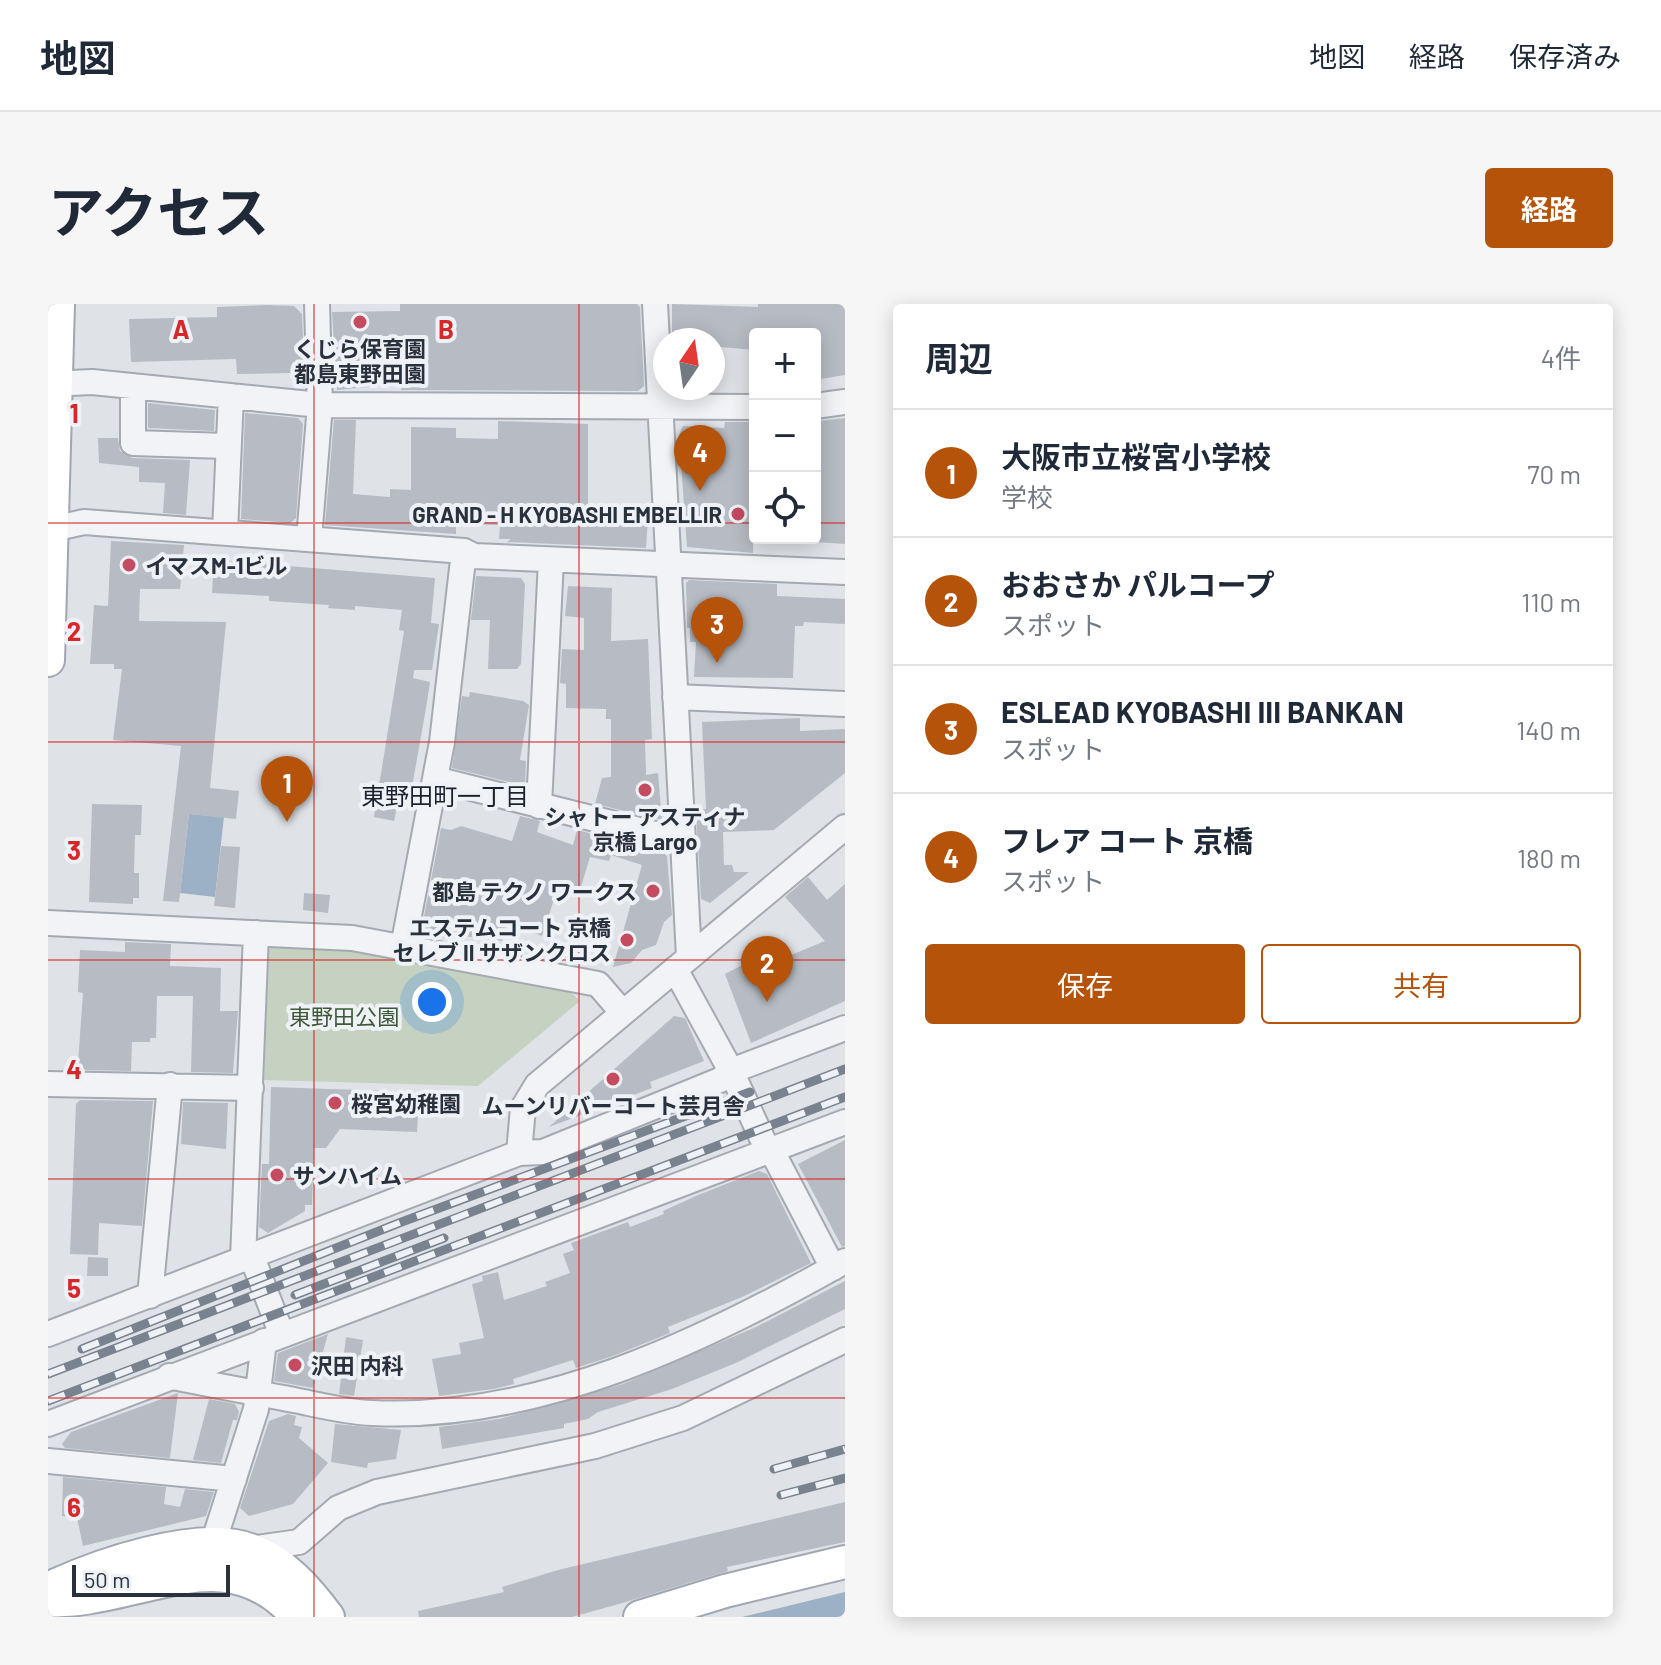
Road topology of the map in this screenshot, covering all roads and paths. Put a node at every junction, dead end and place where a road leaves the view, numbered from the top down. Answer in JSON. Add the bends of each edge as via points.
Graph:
{"nodes":[{"id":1,"x":58,"y":304,"type":"edge"},
{"id":2,"x":317,"y":304,"type":"edge"},
{"id":3,"x":655,"y":304,"type":"edge"},
{"id":4,"x":52,"y":384,"type":"edge"},
{"id":5,"x":133,"y":386,"type":"junction"},
{"id":6,"x":231,"y":396,"type":"junction"},
{"id":7,"x":845,"y":402,"type":"edge"},
{"id":8,"x":320,"y":405,"type":"junction"},
{"id":9,"x":821,"y":405,"type":"edge"},
{"id":10,"x":660,"y":406,"type":"junction"},
{"id":11,"x":749,"y":407,"type":"edge"},
{"id":12,"x":226,"y":446,"type":"junction"},
{"id":13,"x":50,"y":529,"type":"edge"},
{"id":14,"x":225,"y":532,"type":"junction"},
{"id":15,"x":309,"y":539,"type":"junction"},
{"id":16,"x":464,"y":551,"type":"junction"},
{"id":17,"x":551,"y":560,"type":"junction"},
{"id":18,"x":668,"y":565,"type":"junction"},
{"id":19,"x":845,"y":572,"type":"edge"},
{"id":20,"x":48,"y":660,"type":"edge"},
{"id":21,"x":675,"y":697,"type":"junction"},
{"id":22,"x":845,"y":704,"type":"edge"},
{"id":23,"x":435,"y":779,"type":"junction"},
{"id":24,"x":539,"y":806,"type":"junction"},
{"id":25,"x":845,"y":827,"type":"edge"},
{"id":26,"x":683,"y":841,"type":"junction"},
{"id":27,"x":48,"y":923,"type":"edge"},
{"id":28,"x":256,"y":933,"type":"junction"},
{"id":29,"x":403,"y":947,"type":"junction"},
{"id":30,"x":682,"y":963,"type":"junction"},
{"id":31,"x":623,"y":1013,"type":"junction"},
{"id":32,"x":845,"y":1028,"type":"edge"},
{"id":33,"x":731,"y":1071,"type":"junction"},
{"id":34,"x":48,"y":1084,"type":"edge"},
{"id":35,"x":170,"y":1085,"type":"junction"},
{"id":36,"x":251,"y":1088,"type":"junction"},
{"id":37,"x":845,"y":1122,"type":"edge"},
{"id":38,"x":768,"y":1151,"type":"junction"},
{"id":39,"x":519,"y":1153,"type":"junction"},
{"id":40,"x":247,"y":1259,"type":"junction"},
{"id":41,"x":839,"y":1265,"type":"edge"},
{"id":42,"x":150,"y":1296,"type":"junction"},
{"id":43,"x":48,"y":1334,"type":"edge"},
{"id":44,"x":273,"y":1338,"type":"junction"},
{"id":45,"x":845,"y":1340,"type":"edge"},
{"id":46,"x":169,"y":1376,"type":"junction"},
{"id":47,"x":259,"y":1394,"type":"junction"},
{"id":48,"x":48,"y":1424,"type":"edge"},
{"id":49,"x":48,"y":1461,"type":"edge"},
{"id":50,"x":234,"y":1479,"type":"junction"},
{"id":51,"x":213,"y":1544,"type":"junction"},
{"id":52,"x":250,"y":1549,"type":"junction"},
{"id":53,"x":845,"y":1562,"type":"edge"},
{"id":54,"x":48,"y":1589,"type":"edge"},
{"id":55,"x":48,"y":1601,"type":"edge"},
{"id":56,"x":298,"y":1617,"type":"edge"},
{"id":57,"x":328,"y":1617,"type":"edge"},
{"id":58,"x":640,"y":1617,"type":"edge"}],
"edges":[{"from":1,"to":4,"type":"main road"},
{"from":2,"to":8,"type":"street"},
{"from":3,"to":10,"type":"street"},
{"from":4,"to":5,"type":"street"},
{"from":4,"to":13,"type":"main road"},
{"from":5,"to":6,"type":"street"},
{"from":5,"to":12,"type":"street","via":[[133,443]]},
{"from":6,"to":8,"type":"street"},
{"from":6,"to":12,"type":"street"},
{"from":7,"to":9,"type":"street"},
{"from":8,"to":10,"type":"street"},
{"from":8,"to":15,"type":"street"},
{"from":10,"to":11,"type":"street"},
{"from":10,"to":18,"type":"street"},
{"from":12,"to":14,"type":"street"},
{"from":13,"to":14,"type":"street","via":[[84,522]]},
{"from":13,"to":20,"type":"main road"},
{"from":14,"to":15,"type":"street"},
{"from":15,"to":16,"type":"street"},
{"from":16,"to":17,"type":"street"},
{"from":16,"to":23,"type":"street"},
{"from":17,"to":18,"type":"street"},
{"from":17,"to":24,"type":"street"},
{"from":18,"to":19,"type":"street"},
{"from":18,"to":21,"type":"street"},
{"from":21,"to":22,"type":"street"},
{"from":21,"to":26,"type":"street"},
{"from":23,"to":24,"type":"street"},
{"from":23,"to":29,"type":"street"},
{"from":24,"to":26,"type":"street"},
{"from":25,"to":30,"type":"street"},
{"from":26,"to":30,"type":"street"},
{"from":27,"to":28,"type":"street"},
{"from":28,"to":29,"type":"street","via":[[352,938]]},
{"from":28,"to":36,"type":"street"},
{"from":29,"to":31,"type":"street","via":[[598,984]]},
{"from":30,"to":31,"type":"street"},
{"from":30,"to":33,"type":"street"},
{"from":31,"to":39,"type":"street","via":[[532,1092],[523,1108]]},
{"from":32,"to":33,"type":"street"},
{"from":33,"to":38,"type":"street"},
{"from":33,"to":39,"type":"street","via":[[543,1152]]},
{"from":34,"to":35,"type":"street"},
{"from":35,"to":36,"type":"street"},
{"from":35,"to":42,"type":"street"},
{"from":36,"to":40,"type":"street"},
{"from":37,"to":38,"type":"street"},
{"from":38,"to":41,"type":"street"},
{"from":38,"to":44,"type":"street"},
{"from":39,"to":40,"type":"street"},
{"from":40,"to":42,"type":"street"},
{"from":40,"to":44,"type":"street"},
{"from":41,"to":47,"type":"street","via":[[764,1307],[621,1367],[496,1403],[374,1414]]},
{"from":42,"to":43,"type":"street"},
{"from":44,"to":46,"type":"street"},
{"from":44,"to":47,"type":"street"},
{"from":45,"to":52,"type":"street","via":[[683,1418],[595,1446],[377,1492],[338,1508],[299,1542]]},
{"from":46,"to":47,"type":"street"},
{"from":46,"to":48,"type":"street"},
{"from":47,"to":50,"type":"street"},
{"from":49,"to":50,"type":"street"},
{"from":50,"to":51,"type":"street"},
{"from":51,"to":52,"type":"main road"},
{"from":51,"to":54,"type":"main road","via":[[85,1571]]},
{"from":52,"to":57,"type":"main road","via":[[295,1577]]},
{"from":53,"to":58,"type":"main road"},
{"from":55,"to":56,"type":"main road","via":[[92,1597],[174,1577],[229,1575],[269,1590]]}]}
